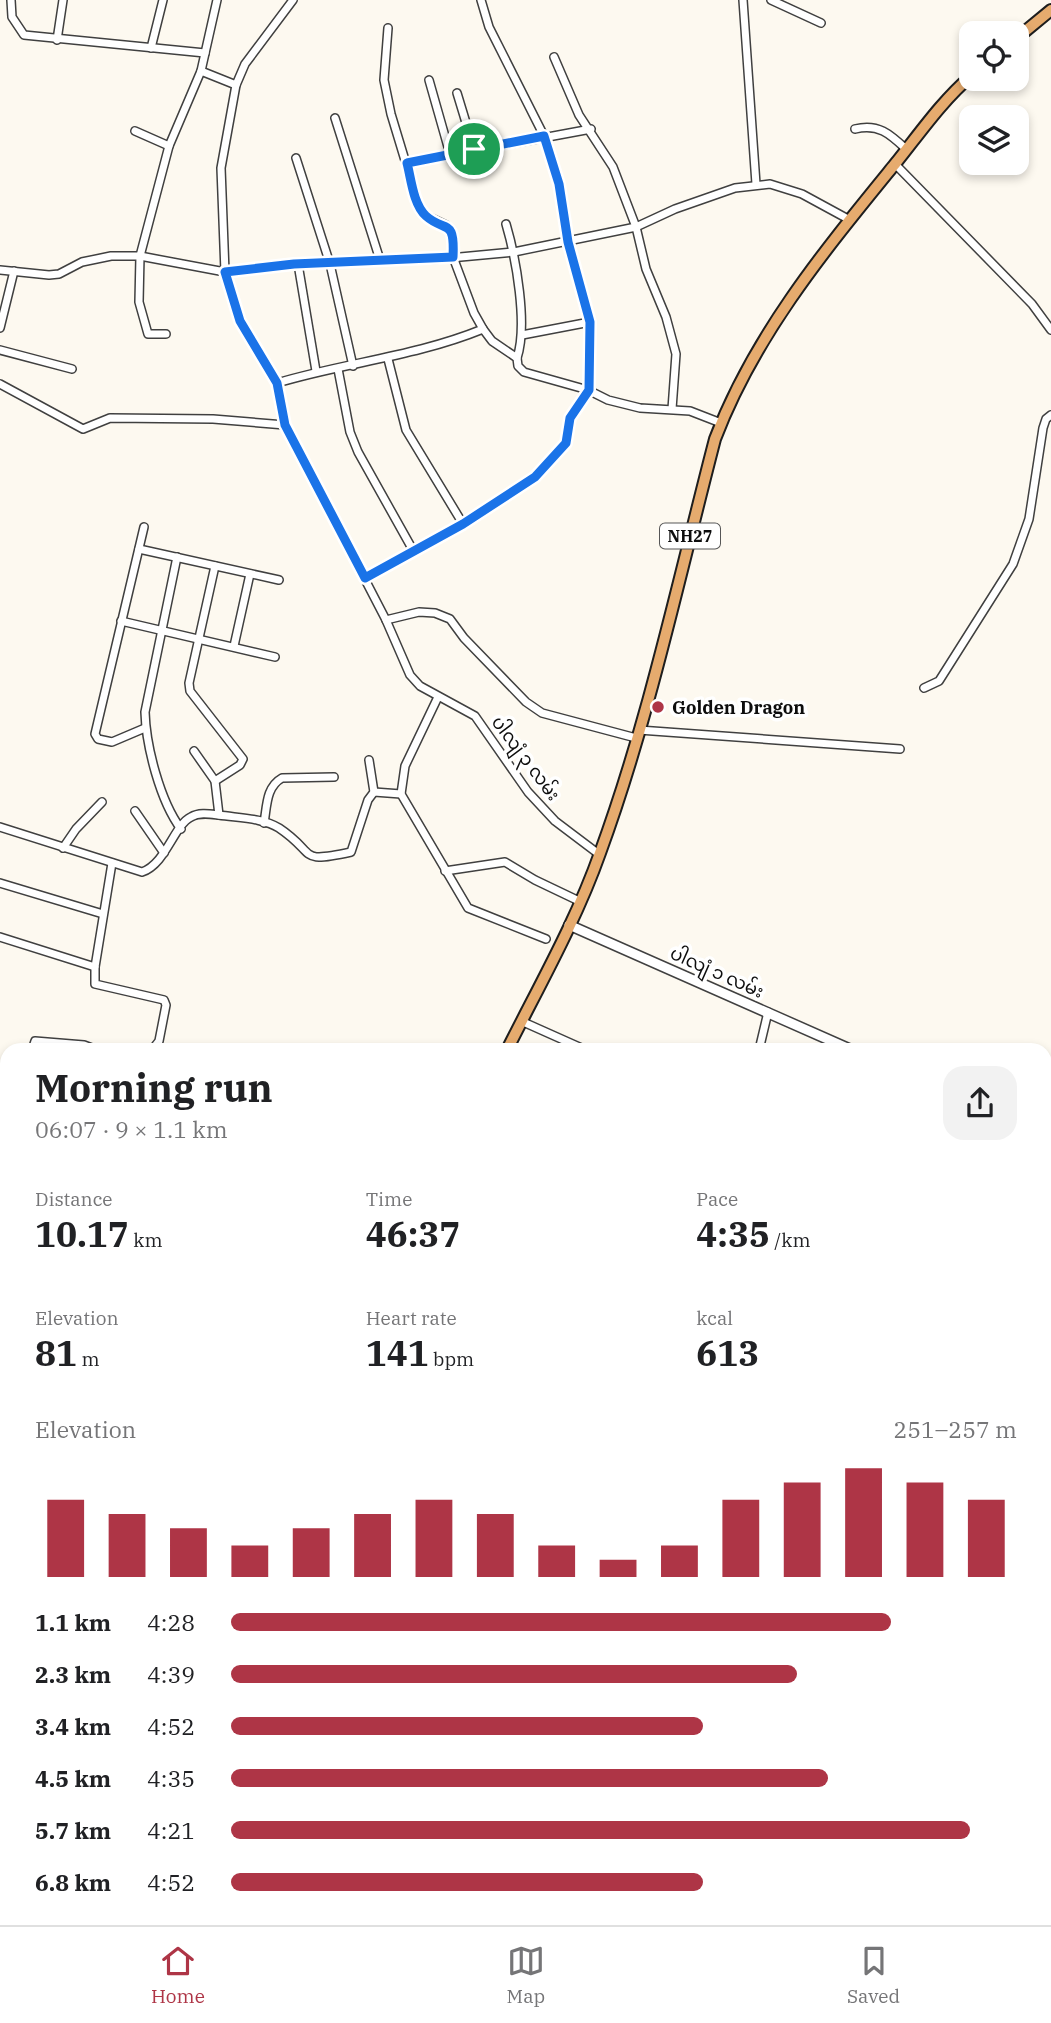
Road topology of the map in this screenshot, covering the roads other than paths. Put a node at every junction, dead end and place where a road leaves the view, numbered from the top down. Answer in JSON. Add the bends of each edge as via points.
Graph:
{"nodes":[{"id":1,"x":11,"y":0,"type":"edge"},
{"id":2,"x":63,"y":0,"type":"edge"},
{"id":3,"x":163,"y":0,"type":"edge"},
{"id":4,"x":217,"y":0,"type":"edge"},
{"id":5,"x":293,"y":0,"type":"edge"},
{"id":6,"x":481,"y":0,"type":"edge"},
{"id":7,"x":743,"y":0,"type":"edge"},
{"id":8,"x":771,"y":0,"type":"edge"},
{"id":9,"x":1051,"y":10,"type":"edge"},
{"id":10,"x":821,"y":23,"type":"dead end"},
{"id":11,"x":1029,"y":27,"type":"edge"},
{"id":12,"x":388,"y":28,"type":"dead end"},
{"id":13,"x":57,"y":40,"type":"junction"},
{"id":14,"x":151,"y":48,"type":"junction"},
{"id":15,"x":205,"y":53,"type":"junction"},
{"id":16,"x":554,"y":57,"type":"dead end"},
{"id":17,"x":201,"y":71,"type":"junction"},
{"id":18,"x":429,"y":80,"type":"dead end"},
{"id":19,"x":236,"y":85,"type":"junction"},
{"id":20,"x":959,"y":86,"type":"edge"},
{"id":21,"x":457,"y":93,"type":"dead end"},
{"id":22,"x":335,"y":118,"type":"dead end"},
{"id":23,"x":591,"y":129,"type":"junction"},
{"id":24,"x":855,"y":129,"type":"dead end"},
{"id":25,"x":135,"y":131,"type":"dead end"},
{"id":26,"x":544,"y":136,"type":"junction"},
{"id":27,"x":169,"y":146,"type":"junction"},
{"id":28,"x":474,"y":149,"type":"junction"},
{"id":29,"x":906,"y":149,"type":"junction"},
{"id":30,"x":450,"y":154,"type":"junction"},
{"id":31,"x":296,"y":158,"type":"dead end"},
{"id":32,"x":407,"y":163,"type":"junction"},
{"id":33,"x":895,"y":164,"type":"junction"},
{"id":34,"x":756,"y":184,"type":"junction"},
{"id":35,"x":848,"y":219,"type":"junction"},
{"id":36,"x":506,"y":224,"type":"dead end"},
{"id":37,"x":636,"y":227,"type":"junction"},
{"id":38,"x":568,"y":242,"type":"junction"},
{"id":39,"x":514,"y":253,"type":"junction"},
{"id":40,"x":140,"y":256,"type":"junction"},
{"id":41,"x":453,"y":257,"type":"junction"},
{"id":42,"x":380,"y":260,"type":"junction"},
{"id":43,"x":298,"y":264,"type":"junction"},
{"id":44,"x":330,"y":264,"type":"junction"},
{"id":45,"x":0,"y":270,"type":"edge"},
{"id":46,"x":14,"y":271,"type":"junction"},
{"id":47,"x":225,"y":272,"type":"junction"},
{"id":48,"x":590,"y":322,"type":"junction"},
{"id":49,"x":0,"y":328,"type":"edge"},
{"id":50,"x":482,"y":329,"type":"junction"},
{"id":51,"x":1051,"y":330,"type":"edge"},
{"id":52,"x":166,"y":334,"type":"dead end"},
{"id":53,"x":522,"y":335,"type":"junction"},
{"id":54,"x":0,"y":350,"type":"edge"},
{"id":55,"x":517,"y":358,"type":"junction"},
{"id":56,"x":388,"y":359,"type":"junction"},
{"id":57,"x":353,"y":366,"type":"junction"},
{"id":58,"x":72,"y":369,"type":"dead end"},
{"id":59,"x":338,"y":369,"type":"junction"},
{"id":60,"x":316,"y":371,"type":"junction"},
{"id":61,"x":277,"y":383,"type":"junction"},
{"id":62,"x":0,"y":384,"type":"edge"},
{"id":63,"x":589,"y":390,"type":"junction"},
{"id":64,"x":672,"y":409,"type":"junction"},
{"id":65,"x":1051,"y":415,"type":"edge"},
{"id":66,"x":721,"y":423,"type":"junction"},
{"id":67,"x":285,"y":425,"type":"junction"},
{"id":68,"x":463,"y":524,"type":"junction"},
{"id":69,"x":144,"y":527,"type":"dead end"},
{"id":70,"x":139,"y":549,"type":"junction"},
{"id":71,"x":414,"y":552,"type":"junction"},
{"id":72,"x":177,"y":557,"type":"junction"},
{"id":73,"x":215,"y":566,"type":"junction"},
{"id":74,"x":250,"y":574,"type":"junction"},
{"id":75,"x":365,"y":578,"type":"junction"},
{"id":76,"x":279,"y":580,"type":"dead end"},
{"id":77,"x":386,"y":620,"type":"junction"},
{"id":78,"x":121,"y":621,"type":"junction"},
{"id":79,"x":161,"y":630,"type":"junction"},
{"id":80,"x":199,"y":639,"type":"junction"},
{"id":81,"x":234,"y":646,"type":"junction"},
{"id":82,"x":275,"y":657,"type":"dead end"},
{"id":83,"x":924,"y":688,"type":"dead end"},
{"id":84,"x":438,"y":697,"type":"junction"},
{"id":85,"x":145,"y":728,"type":"junction"},
{"id":86,"x":638,"y":734,"type":"junction"},
{"id":87,"x":900,"y":749,"type":"dead end"},
{"id":88,"x":194,"y":751,"type":"dead end"},
{"id":89,"x":369,"y":760,"type":"dead end"},
{"id":90,"x":334,"y":777,"type":"dead end"},
{"id":91,"x":215,"y":782,"type":"junction"},
{"id":92,"x":373,"y":792,"type":"junction"},
{"id":93,"x":401,"y":794,"type":"junction"},
{"id":94,"x":102,"y":802,"type":"dead end"},
{"id":95,"x":135,"y":811,"type":"dead end"},
{"id":96,"x":219,"y":815,"type":"junction"},
{"id":97,"x":264,"y":823,"type":"junction"},
{"id":98,"x":0,"y":827,"type":"edge"},
{"id":99,"x":181,"y":829,"type":"junction"},
{"id":100,"x":63,"y":848,"type":"junction"},
{"id":101,"x":164,"y":853,"type":"junction"},
{"id":102,"x":600,"y":855,"type":"junction"},
{"id":103,"x":112,"y":863,"type":"junction"},
{"id":104,"x":445,"y":871,"type":"junction"},
{"id":105,"x":0,"y":883,"type":"edge"},
{"id":106,"x":579,"y":901,"type":"junction"},
{"id":107,"x":103,"y":914,"type":"junction"},
{"id":108,"x":569,"y":925,"type":"junction"},
{"id":109,"x":0,"y":937,"type":"edge"},
{"id":110,"x":546,"y":939,"type":"dead end"},
{"id":111,"x":95,"y":967,"type":"junction"},
{"id":112,"x":768,"y":1012,"type":"junction"},
{"id":113,"x":521,"y":1021,"type":"junction"},
{"id":114,"x":35,"y":1043,"type":"edge"},
{"id":115,"x":60,"y":1043,"type":"edge"},
{"id":116,"x":157,"y":1043,"type":"edge"},
{"id":117,"x":510,"y":1043,"type":"edge"},
{"id":118,"x":570,"y":1043,"type":"edge"},
{"id":119,"x":761,"y":1043,"type":"edge"},
{"id":120,"x":837,"y":1043,"type":"edge"}],
"edges":[{"from":1,"to":13,"type":"street","via":[[12,17],[24,35]]},
{"from":2,"to":13,"type":"street"},
{"from":3,"to":14,"type":"street"},
{"from":4,"to":15,"type":"street"},
{"from":5,"to":19,"type":"street","name":"ပါလျံ ၃ လမ်း","via":[[245,64]]},
{"from":6,"to":26,"type":"street","via":[[489,27]]},
{"from":7,"to":34,"type":"street"},
{"from":8,"to":10,"type":"street"},
{"from":9,"to":11,"type":"highway"},
{"from":12,"to":32,"type":"street","via":[[384,80]]},
{"from":13,"to":14,"type":"street"},
{"from":14,"to":15,"type":"street"},
{"from":15,"to":17,"type":"street"},
{"from":16,"to":23,"type":"street","via":[[579,115]]},
{"from":17,"to":19,"type":"street"},
{"from":17,"to":27,"type":"street"},
{"from":18,"to":30,"type":"street"},
{"from":19,"to":47,"type":"street","name":"ပါလျံ ၃ လမ်း","via":[[220,167]]},
{"from":20,"to":29,"type":"highway","number":"NH27"},
{"from":21,"to":28,"type":"street"},
{"from":22,"to":42,"type":"street"},
{"from":23,"to":26,"type":"street"},
{"from":23,"to":37,"type":"street","via":[[613,167]]},
{"from":24,"to":29,"type":"street","via":[[876,127]]},
{"from":25,"to":27,"type":"street"},
{"from":26,"to":28,"type":"street"},
{"from":26,"to":38,"type":"street","via":[[559,184]]},
{"from":27,"to":40,"type":"street"},
{"from":28,"to":30,"type":"street"},
{"from":29,"to":33,"type":"highway","number":"NH27"},
{"from":30,"to":32,"type":"street"},
{"from":31,"to":44,"type":"street"},
{"from":32,"to":41,"type":"street","via":[[425,215],[452,233]]},
{"from":33,"to":35,"type":"highway","number":"NH27"},
{"from":33,"to":51,"type":"street","via":[[1032,303]]},
{"from":34,"to":35,"type":"street","via":[[802,194]]},
{"from":34,"to":37,"type":"street","via":[[675,209]]},
{"from":35,"to":66,"type":"highway","number":"NH27","via":[[781,311]]},
{"from":36,"to":39,"type":"street"},
{"from":37,"to":38,"type":"street"},
{"from":37,"to":64,"type":"street","via":[[676,354]]},
{"from":38,"to":39,"type":"street"},
{"from":38,"to":48,"type":"street"},
{"from":39,"to":41,"type":"street"},
{"from":39,"to":53,"type":"street"},
{"from":40,"to":46,"type":"street","via":[[96,257],[60,274]]},
{"from":40,"to":47,"type":"street"},
{"from":40,"to":52,"type":"street","via":[[139,302],[148,334]]},
{"from":41,"to":42,"type":"street"},
{"from":41,"to":50,"type":"street"},
{"from":42,"to":44,"type":"street"},
{"from":43,"to":44,"type":"street"},
{"from":43,"to":47,"type":"street"},
{"from":43,"to":60,"type":"street"},
{"from":44,"to":57,"type":"street"},
{"from":45,"to":46,"type":"street"},
{"from":46,"to":49,"type":"street"},
{"from":47,"to":61,"type":"street","name":"ပါလျံ ၃ လမ်း","via":[[240,321]]},
{"from":48,"to":53,"type":"street"},
{"from":48,"to":63,"type":"street"},
{"from":50,"to":55,"type":"street"},
{"from":50,"to":56,"type":"street","via":[[444,345]]},
{"from":53,"to":55,"type":"street"},
{"from":54,"to":58,"type":"street"},
{"from":55,"to":63,"type":"street","via":[[524,372]]},
{"from":56,"to":57,"type":"street"},
{"from":56,"to":68,"type":"street","via":[[406,430]]},
{"from":57,"to":59,"type":"street"},
{"from":59,"to":60,"type":"street"},
{"from":59,"to":71,"type":"street","via":[[358,452]]},
{"from":60,"to":61,"type":"street"},
{"from":61,"to":67,"type":"street","name":"ပါလျံ ၃ လမ်း"},
{"from":62,"to":67,"type":"street","via":[[83,429],[110,418]]},
{"from":63,"to":64,"type":"street","via":[[640,408]]},
{"from":63,"to":68,"type":"street","via":[[570,418],[566,443],[550,463]]},
{"from":64,"to":66,"type":"street"},
{"from":65,"to":83,"type":"street","via":[[1043,428],[1029,519],[1013,564],[939,681]]},
{"from":66,"to":86,"type":"highway","number":"NH27"},
{"from":67,"to":75,"type":"street","name":"ပါလျံ ၃ လမ်း"},
{"from":68,"to":71,"type":"street"},
{"from":69,"to":70,"type":"street"},
{"from":70,"to":72,"type":"street"},
{"from":70,"to":78,"type":"street"},
{"from":71,"to":75,"type":"street"},
{"from":72,"to":73,"type":"street"},
{"from":72,"to":79,"type":"street"},
{"from":73,"to":74,"type":"street"},
{"from":73,"to":80,"type":"street"},
{"from":74,"to":76,"type":"street"},
{"from":74,"to":81,"type":"street"},
{"from":75,"to":77,"type":"street","name":"ပါလျံ ၃ လမ်း"},
{"from":77,"to":84,"type":"street","name":"ပါလျံ ၃ လမ်း","via":[[410,675]]},
{"from":77,"to":86,"type":"street","via":[[419,612],[450,619],[526,702],[542,713]]},
{"from":78,"to":79,"type":"street"},
{"from":78,"to":85,"type":"street","via":[[95,734],[112,743]]},
{"from":79,"to":80,"type":"street"},
{"from":79,"to":85,"type":"street"},
{"from":80,"to":81,"type":"street"},
{"from":80,"to":91,"type":"street","via":[[190,691],[243,760]]},
{"from":81,"to":82,"type":"street"},
{"from":84,"to":93,"type":"street","via":[[405,766]]},
{"from":84,"to":102,"type":"street","name":"ပါလျံ ၃ လမ်း","via":[[475,716],[528,792],[555,821]]},
{"from":85,"to":99,"type":"street","via":[[168,812]]},
{"from":86,"to":87,"type":"street"},
{"from":86,"to":102,"type":"highway","number":"NH27"},
{"from":88,"to":91,"type":"street"},
{"from":89,"to":92,"type":"street"},
{"from":90,"to":97,"type":"street","via":[[275,782]]},
{"from":91,"to":96,"type":"street"},
{"from":92,"to":93,"type":"street"},
{"from":92,"to":97,"type":"street","via":[[351,852],[311,858],[280,829]]},
{"from":93,"to":104,"type":"street"},
{"from":94,"to":100,"type":"street"},
{"from":95,"to":101,"type":"street"},
{"from":96,"to":97,"type":"street"},
{"from":96,"to":99,"type":"street","via":[[192,816]]},
{"from":98,"to":100,"type":"street"},
{"from":99,"to":101,"type":"street"},
{"from":100,"to":103,"type":"street"},
{"from":101,"to":103,"type":"street","via":[[142,872]]},
{"from":102,"to":106,"type":"highway","number":"NH27"},
{"from":103,"to":107,"type":"street"},
{"from":104,"to":106,"type":"street","via":[[505,862]]},
{"from":104,"to":110,"type":"street","via":[[468,908]]},
{"from":105,"to":107,"type":"street"},
{"from":106,"to":108,"type":"highway","number":"NH27"},
{"from":107,"to":111,"type":"street"},
{"from":108,"to":112,"type":"street","name":"ပါလျံ ၁ လမ်း"},
{"from":108,"to":113,"type":"highway","number":"NH27"},
{"from":109,"to":111,"type":"street"},
{"from":111,"to":116,"type":"street","via":[[95,984],[164,1000]]},
{"from":112,"to":119,"type":"street"},
{"from":112,"to":120,"type":"street","name":"ပါလျံ ၁ လမ်း"},
{"from":113,"to":117,"type":"highway","number":"NH27"},
{"from":113,"to":118,"type":"street"},
{"from":114,"to":115,"type":"street"}]}
